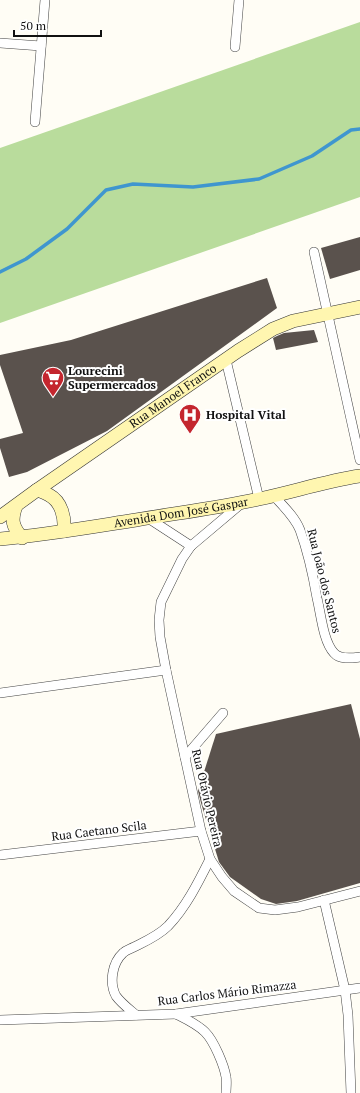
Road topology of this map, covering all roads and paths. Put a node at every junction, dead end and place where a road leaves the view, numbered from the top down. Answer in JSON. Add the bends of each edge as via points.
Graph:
{"nodes":[{"id":1,"x":45,"y":0,"type":"edge"},
{"id":2,"x":239,"y":0,"type":"edge"},
{"id":3,"x":0,"y":43,"type":"edge"},
{"id":4,"x":41,"y":46,"type":"junction"},
{"id":5,"x":235,"y":47,"type":"dead end"},
{"id":6,"x":35,"y":122,"type":"dead end"},
{"id":7,"x":314,"y":252,"type":"dead end"},
{"id":8,"x":360,"y":307,"type":"edge"},
{"id":9,"x":327,"y":313,"type":"junction"},
{"id":10,"x":226,"y":360,"type":"junction"},
{"id":11,"x":360,"y":460,"type":"edge"},
{"id":12,"x":360,"y":476,"type":"edge"},
{"id":13,"x":37,"y":490,"type":"junction"},
{"id":14,"x":274,"y":496,"type":"junction"},
{"id":15,"x":259,"y":499,"type":"junction"},
{"id":16,"x":242,"y":503,"type":"junction"},
{"id":17,"x":16,"y":506,"type":"junction"},
{"id":18,"x":0,"y":517,"type":"edge"},
{"id":19,"x":148,"y":518,"type":"junction"},
{"id":20,"x":64,"y":532,"type":"junction"},
{"id":21,"x":22,"y":538,"type":"junction"},
{"id":22,"x":0,"y":540,"type":"edge"},
{"id":23,"x":191,"y":546,"type":"junction"},
{"id":24,"x":360,"y":657,"type":"edge"},
{"id":25,"x":166,"y":670,"type":"junction"},
{"id":26,"x":0,"y":693,"type":"edge"},
{"id":27,"x":223,"y":713,"type":"dead end"},
{"id":28,"x":185,"y":757,"type":"junction"},
{"id":29,"x":202,"y":831,"type":"junction"},
{"id":30,"x":0,"y":855,"type":"edge"},
{"id":31,"x":210,"y":859,"type":"junction"},
{"id":32,"x":360,"y":891,"type":"edge"},
{"id":33,"x":324,"y":900,"type":"junction"},
{"id":34,"x":360,"y":988,"type":"edge"},
{"id":35,"x":344,"y":990,"type":"junction"},
{"id":36,"x":176,"y":1014,"type":"junction"},
{"id":37,"x":136,"y":1015,"type":"junction"},
{"id":38,"x":0,"y":1020,"type":"edge"},
{"id":39,"x":226,"y":1093,"type":"edge"},
{"id":40,"x":351,"y":1093,"type":"edge"}],
"edges":[{"from":1,"to":4,"type":"street"},
{"from":2,"to":5,"type":"street"},
{"from":3,"to":4,"type":"street"},
{"from":4,"to":6,"type":"street"},
{"from":7,"to":9,"type":"street"},
{"from":8,"to":9,"type":"street","name":"Rua Manoel Franco"},
{"from":9,"to":10,"type":"street","name":"Rua Manoel Franco","via":[[273,329]]},
{"from":9,"to":11,"type":"street"},
{"from":10,"to":13,"type":"street","name":"Rua Manoel Franco"},
{"from":10,"to":15,"type":"street"},
{"from":12,"to":14,"type":"street","name":"Avenida Dom José Gaspar"},
{"from":13,"to":17,"type":"street","name":"Rua Manoel Franco"},
{"from":13,"to":20,"type":"street","via":[[50,495],[58,504],[64,516]]},
{"from":14,"to":15,"type":"street","name":"Avenida Dom José Gaspar"},
{"from":14,"to":24,"type":"street","name":"Rua João dos Santos","via":[[299,528],[312,570],[329,646],[335,654],[346,658]]},
{"from":15,"to":16,"type":"street","name":"Avenida Dom José Gaspar"},
{"from":16,"to":19,"type":"street","name":"Avenida Dom José Gaspar"},
{"from":16,"to":23,"type":"street","name":"Rua Otávio Pereira"},
{"from":17,"to":18,"type":"street","name":"Rua Manoel Franco"},
{"from":17,"to":21,"type":"street","via":[[13,523]]},
{"from":19,"to":20,"type":"street","name":"Avenida Dom José Gaspar"},
{"from":19,"to":23,"type":"street"},
{"from":20,"to":21,"type":"street","name":"Avenida Dom José Gaspar"},
{"from":21,"to":22,"type":"street","name":"Avenida Dom José Gaspar"},
{"from":23,"to":25,"type":"street","name":"Rua Otávio Pereira","via":[[161,602],[160,637]]},
{"from":25,"to":26,"type":"street"},
{"from":25,"to":28,"type":"street","name":"Rua Otávio Pereira"},
{"from":27,"to":28,"type":"street"},
{"from":28,"to":29,"type":"street","name":"Rua Otávio Pereira"},
{"from":29,"to":30,"type":"street","name":"Rua Caetano Scila"},
{"from":29,"to":31,"type":"street","name":"Rua Otávio Pereira"},
{"from":31,"to":33,"type":"street","via":[[234,891],[259,908],[275,910]]},
{"from":31,"to":37,"type":"street","name":"Rua Otávio Pereira","via":[[179,913],[166,928],[151,939],[124,952],[117,961],[112,982],[115,994]]},
{"from":32,"to":33,"type":"street"},
{"from":33,"to":35,"type":"street"},
{"from":34,"to":35,"type":"street","name":"Rua Carlos Mário Rimazza"},
{"from":35,"to":36,"type":"street","name":"Rua Carlos Mário Rimazza"},
{"from":35,"to":40,"type":"street","via":[[348,1015]]},
{"from":36,"to":37,"type":"street","name":"Rua Carlos Mário Rimazza"},
{"from":36,"to":39,"type":"street","via":[[205,1032],[222,1062]]},
{"from":37,"to":38,"type":"street","name":"Rua Carlos Mário Rimazza"}]}
